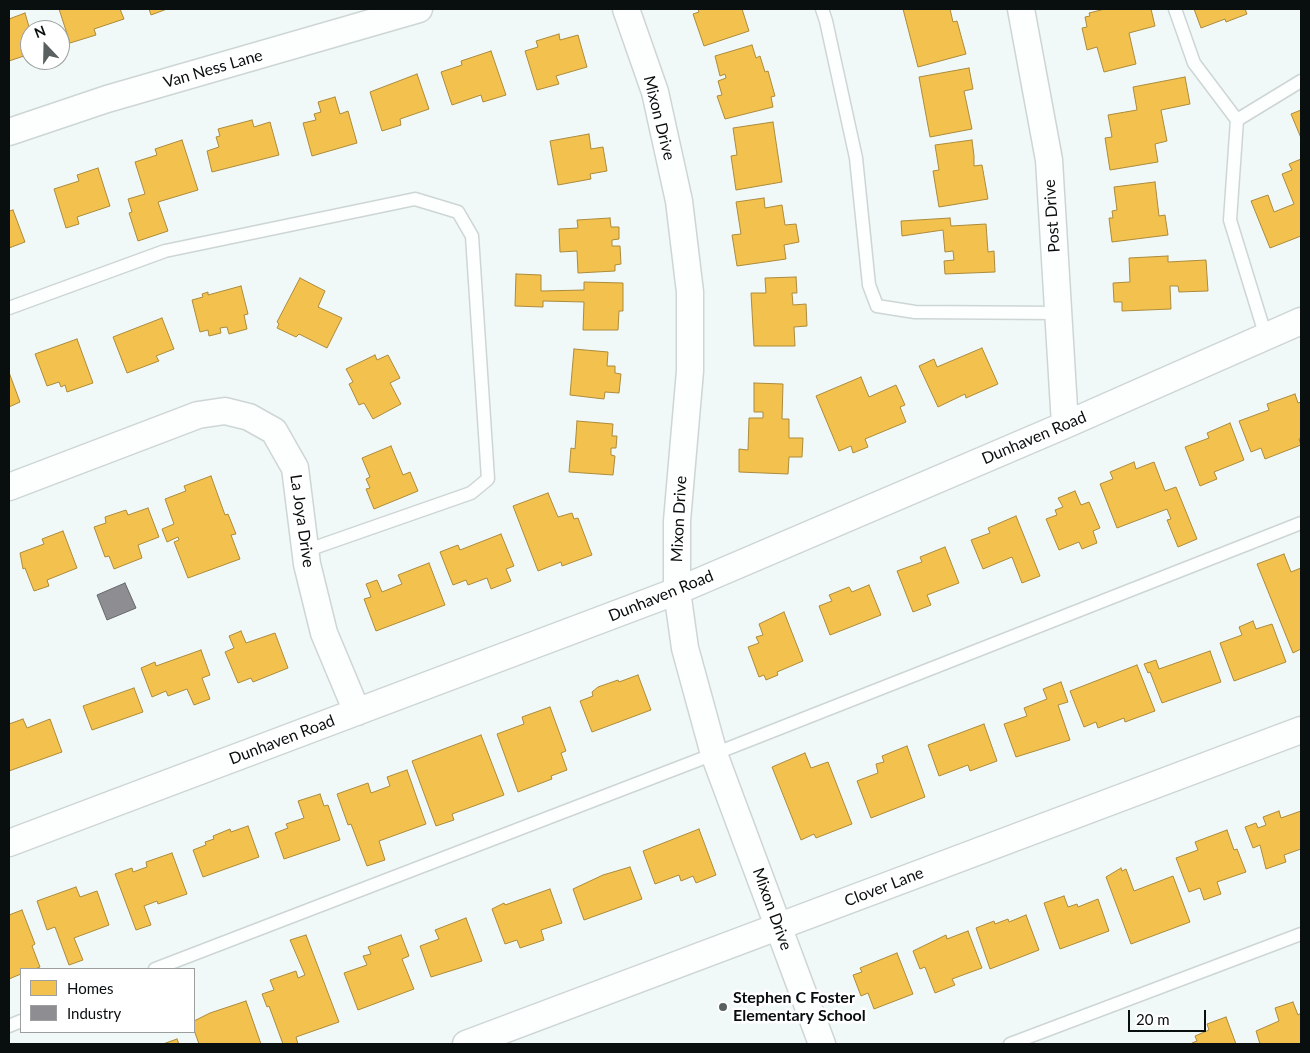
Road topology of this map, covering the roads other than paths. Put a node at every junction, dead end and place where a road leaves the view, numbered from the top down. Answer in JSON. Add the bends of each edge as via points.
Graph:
{"nodes":[{"id":1,"x":419,"y":9,"type":"edge"},
{"id":2,"x":626,"y":9,"type":"edge"},
{"id":3,"x":822,"y":9,"type":"edge"},
{"id":4,"x":1021,"y":9,"type":"edge"},
{"id":5,"x":1175,"y":9,"type":"edge"},
{"id":6,"x":1301,"y":81,"type":"edge"},
{"id":7,"x":1236,"y":120,"type":"junction"},
{"id":8,"x":9,"y":132,"type":"edge"},
{"id":9,"x":9,"y":308,"type":"edge"},
{"id":10,"x":1058,"y":314,"type":"junction"},
{"id":11,"x":1301,"y":321,"type":"edge"},
{"id":12,"x":1266,"y":336,"type":"junction"},
{"id":13,"x":1065,"y":425,"type":"junction"},
{"id":14,"x":9,"y":487,"type":"edge"},
{"id":15,"x":1301,"y":523,"type":"edge"},
{"id":16,"x":305,"y":551,"type":"junction"},
{"id":17,"x":677,"y":591,"type":"junction"},
{"id":18,"x":357,"y":712,"type":"junction"},
{"id":19,"x":1301,"y":730,"type":"edge"},
{"id":20,"x":714,"y":754,"type":"junction"},
{"id":21,"x":9,"y":843,"type":"edge"},
{"id":22,"x":779,"y":927,"type":"junction"},
{"id":23,"x":1301,"y":934,"type":"edge"},
{"id":24,"x":158,"y":968,"type":"edge"},
{"id":25,"x":469,"y":1044,"type":"edge"},
{"id":26,"x":822,"y":1044,"type":"edge"},
{"id":27,"x":1010,"y":1044,"type":"edge"}],
"edges":[{"from":1,"to":8,"type":"street","name":"Van Ness Lane"},
{"from":2,"to":17,"type":"street","name":"Mixon Drive","via":[[655,92],[679,201],[690,292],[690,371],[677,521]]},
{"from":3,"to":10,"type":"lane","via":[[856,158],[868,285],[877,306],[915,312]]},
{"from":4,"to":10,"type":"street","name":"Post Drive","via":[[1049,160]]},
{"from":5,"to":7,"type":"lane","via":[[1194,63]]},
{"from":6,"to":7,"type":"lane"},
{"from":7,"to":12,"type":"lane","via":[[1230,220]]},
{"from":9,"to":16,"type":"lane","via":[[174,249],[415,199],[458,212],[472,236],[488,479],[471,493]]},
{"from":10,"to":13,"type":"street","name":"Post Drive"},
{"from":11,"to":12,"type":"street","name":"Dunhaven Road"},
{"from":12,"to":13,"type":"street","name":"Dunhaven Road"},
{"from":13,"to":17,"type":"street","name":"Dunhaven Road"},
{"from":14,"to":16,"type":"street","name":"La Joya Drive","via":[[198,415],[225,411],[249,417],[274,431],[295,468]]},
{"from":15,"to":20,"type":"lane"},
{"from":16,"to":18,"type":"street","name":"La Joya Drive","via":[[324,633]]},
{"from":17,"to":18,"type":"street","name":"Dunhaven Road"},
{"from":17,"to":20,"type":"street","name":"Mixon Drive","via":[[684,648]]},
{"from":18,"to":21,"type":"street","name":"Dunhaven Road"},
{"from":19,"to":22,"type":"street","name":"Clover Lane"},
{"from":20,"to":22,"type":"street","name":"Mixon Drive"},
{"from":20,"to":24,"type":"lane"},
{"from":22,"to":25,"type":"street","name":"Clover Lane"},
{"from":22,"to":26,"type":"street","name":"Mixon Drive"},
{"from":23,"to":27,"type":"lane"}]}
